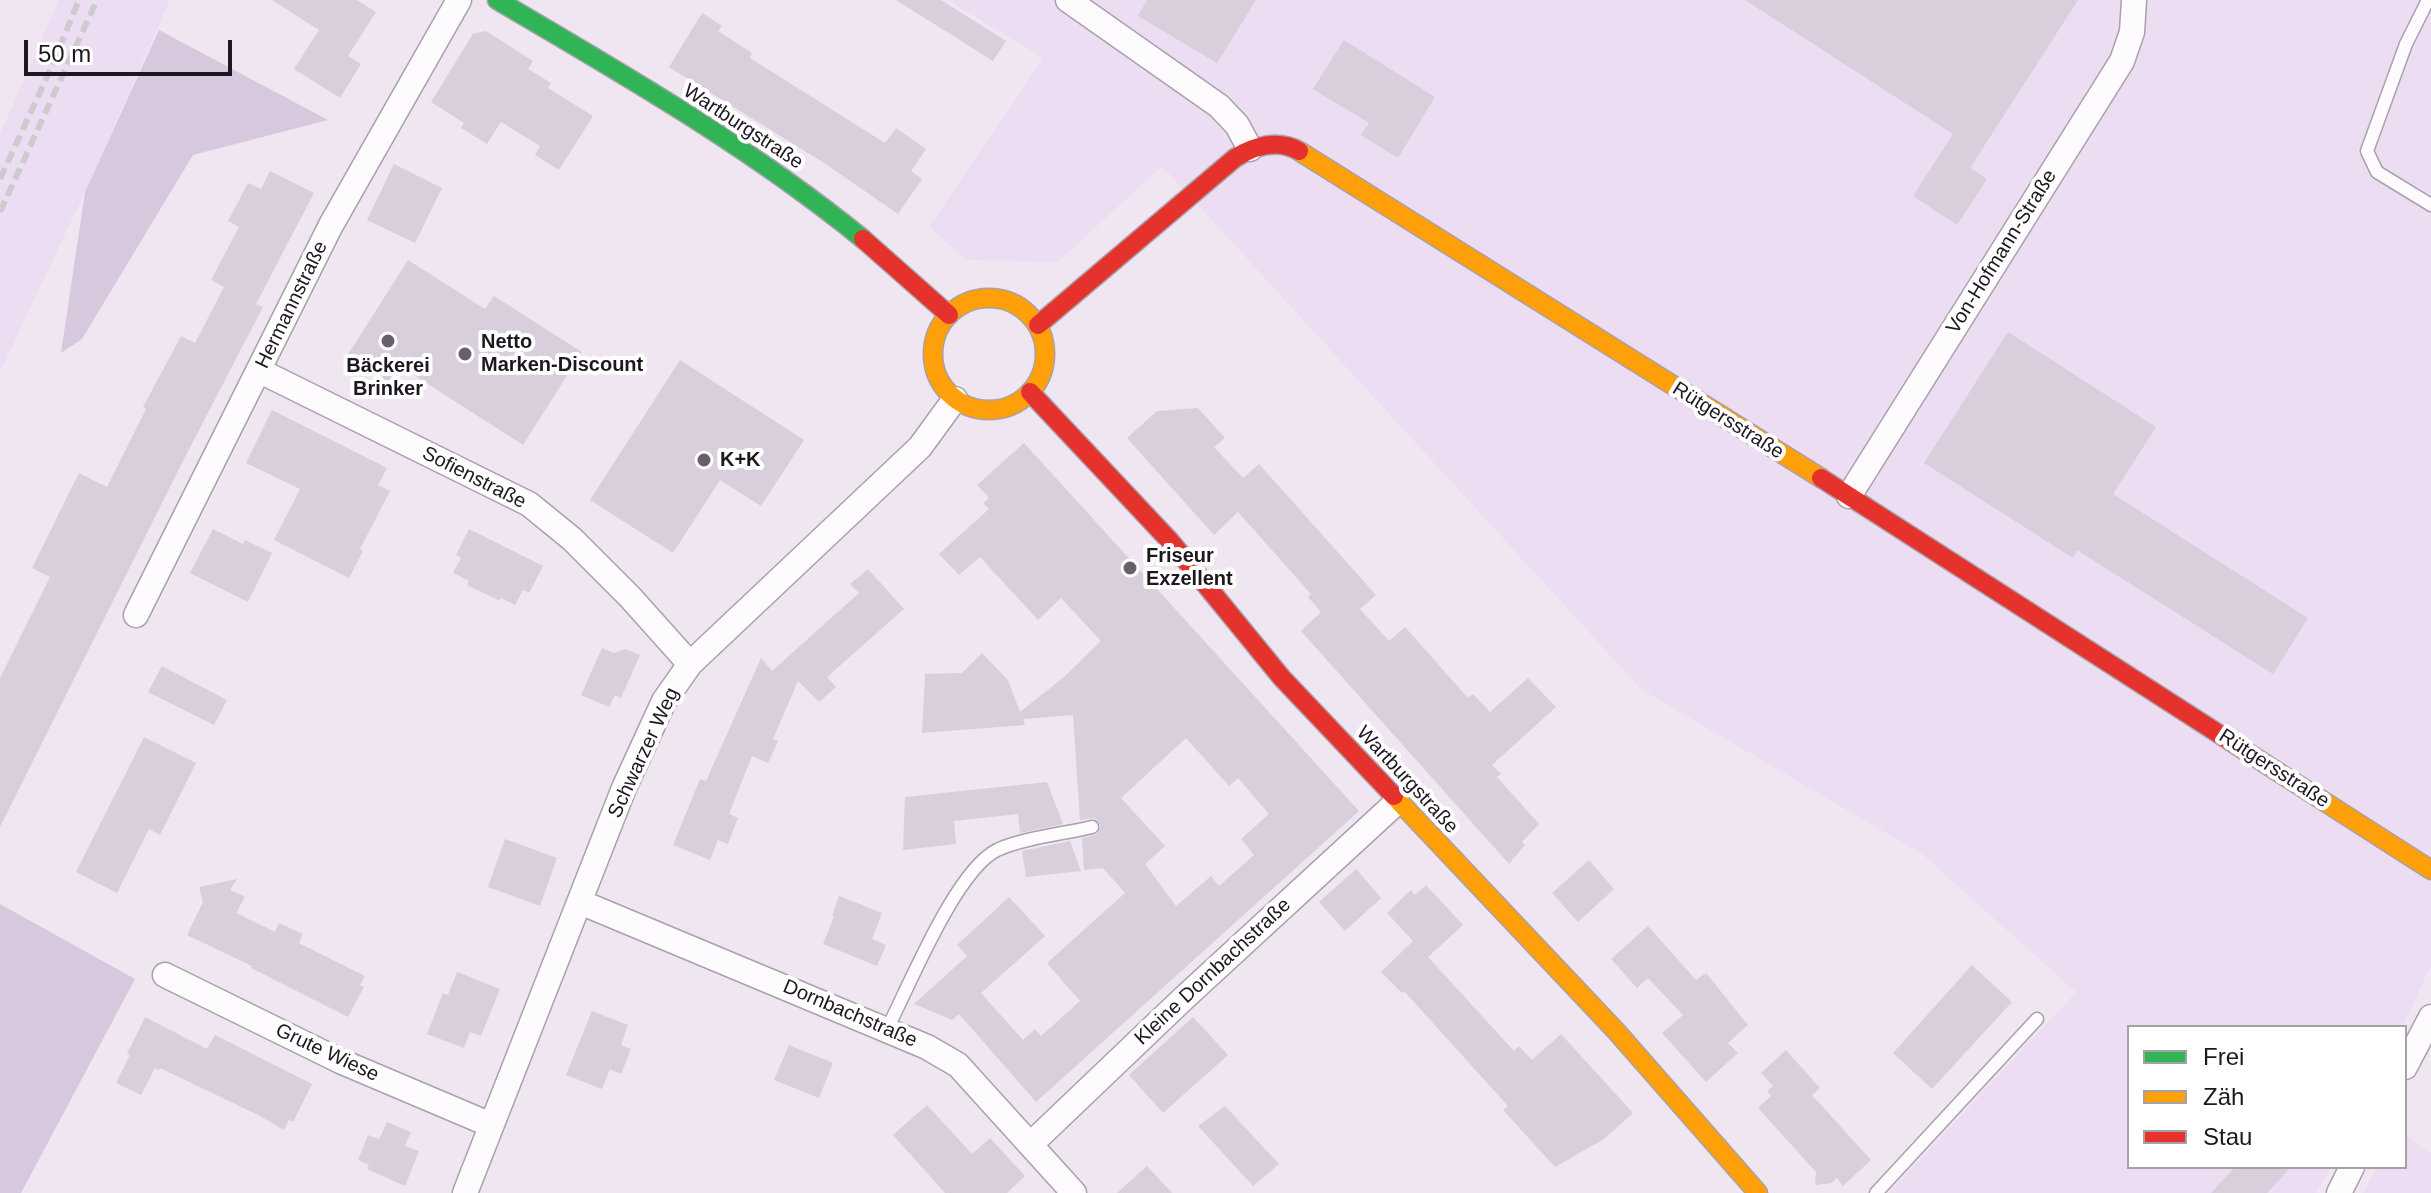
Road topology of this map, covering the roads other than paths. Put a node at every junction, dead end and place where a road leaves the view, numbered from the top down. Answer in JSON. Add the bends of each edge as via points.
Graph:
{"nodes":[{"id":1,"x":459,"y":0,"type":"edge"},
{"id":2,"x":497,"y":0,"type":"edge"},
{"id":3,"x":1068,"y":0,"type":"edge"},
{"id":4,"x":2134,"y":0,"type":"edge"},
{"id":5,"x":2428,"y":0,"type":"edge"},
{"id":6,"x":1250,"y":149,"type":"junction"},
{"id":7,"x":2431,"y":205,"type":"edge"},
{"id":8,"x":949,"y":315,"type":"junction"},
{"id":9,"x":1038,"y":325,"type":"junction"},
{"id":10,"x":260,"y":371,"type":"junction"},
{"id":11,"x":1030,"y":392,"type":"junction"},
{"id":12,"x":955,"y":399,"type":"junction"},
{"id":13,"x":1849,"y":496,"type":"junction"},
{"id":14,"x":136,"y":615,"type":"dead end"},
{"id":15,"x":690,"y":664,"type":"junction"},
{"id":16,"x":1397,"y":802,"type":"junction"},
{"id":17,"x":1092,"y":827,"type":"dead end"},
{"id":18,"x":2431,"y":870,"type":"edge"},
{"id":19,"x":580,"y":902,"type":"junction"},
{"id":20,"x":165,"y":975,"type":"dead end"},
{"id":21,"x":2431,"y":1017,"type":"edge"},
{"id":22,"x":2037,"y":1019,"type":"dead end"},
{"id":23,"x":886,"y":1031,"type":"junction"},
{"id":24,"x":2407,"y":1063,"type":"edge"},
{"id":25,"x":491,"y":1125,"type":"junction"},
{"id":26,"x":1031,"y":1144,"type":"junction"},
{"id":27,"x":2351,"y":1169,"type":"edge"},
{"id":28,"x":465,"y":1193,"type":"edge"},
{"id":29,"x":1074,"y":1193,"type":"edge"},
{"id":30,"x":1758,"y":1193,"type":"edge"},
{"id":31,"x":1876,"y":1193,"type":"edge"},
{"id":32,"x":2339,"y":1193,"type":"edge"}],
"edges":[{"from":1,"to":10,"type":"street","name":"Hermannstraße","via":[[331,225]]},
{"from":2,"to":8,"type":"main road","name":"Wartburgstraße","via":[[806,195],[883,253]]},
{"from":3,"to":6,"type":"street","via":[[1219,106]]},
{"from":4,"to":13,"type":"street","name":"Von-Hofmann-Straße","via":[[2132,32],[2122,61]]},
{"from":5,"to":7,"type":"lane","via":[[2367,151],[2377,172]]},
{"from":6,"to":9,"type":"main road"},
{"from":6,"to":13,"type":"main road","name":"Rütgersstraße","via":[[1272,143],[1293,148]]},
{"from":8,"to":9,"type":"main road","via":[[975,299],[996,298],[1016,304]]},
{"from":8,"to":12,"type":"main road","via":[[932,351],[938,378]]},
{"from":9,"to":11,"type":"main road","via":[[1045,360]]},
{"from":10,"to":14,"type":"street","name":"Hermannstraße"},
{"from":10,"to":15,"type":"street","name":"Sofienstraße","via":[[529,504],[581,548]]},
{"from":11,"to":12,"type":"main road","via":[[1011,406],[988,410]]},
{"from":11,"to":16,"type":"main road","name":"Wartburgstraße","via":[[1170,541],[1282,678]]},
{"from":12,"to":15,"type":"street","name":"Schwarzer Weg","via":[[920,447]]},
{"from":13,"to":18,"type":"main road","name":"Rütgersstraße"},
{"from":15,"to":19,"type":"street","name":"Schwarzer Weg","via":[[664,701]]},
{"from":16,"to":26,"type":"street","name":"Kleine Dornbachstraße"},
{"from":16,"to":30,"type":"main road","name":"Wartburgstraße","via":[[1616,1031]]},
{"from":17,"to":23,"type":"lane","via":[[999,849],[981,860],[961,886]]},
{"from":19,"to":23,"type":"street","name":"Dornbachstraße"},
{"from":19,"to":25,"type":"street","name":"Schwarzer Weg"},
{"from":20,"to":25,"type":"street","name":"Grute Wiese","via":[[340,1061]]},
{"from":21,"to":24,"type":"street"},
{"from":22,"to":31,"type":"lane"},
{"from":23,"to":26,"type":"street","name":"Dornbachstraße","via":[[958,1065]]},
{"from":25,"to":28,"type":"street","name":"Schwarzer Weg"},
{"from":26,"to":29,"type":"street","name":"Dornbachstraße"},
{"from":27,"to":32,"type":"street"}]}
